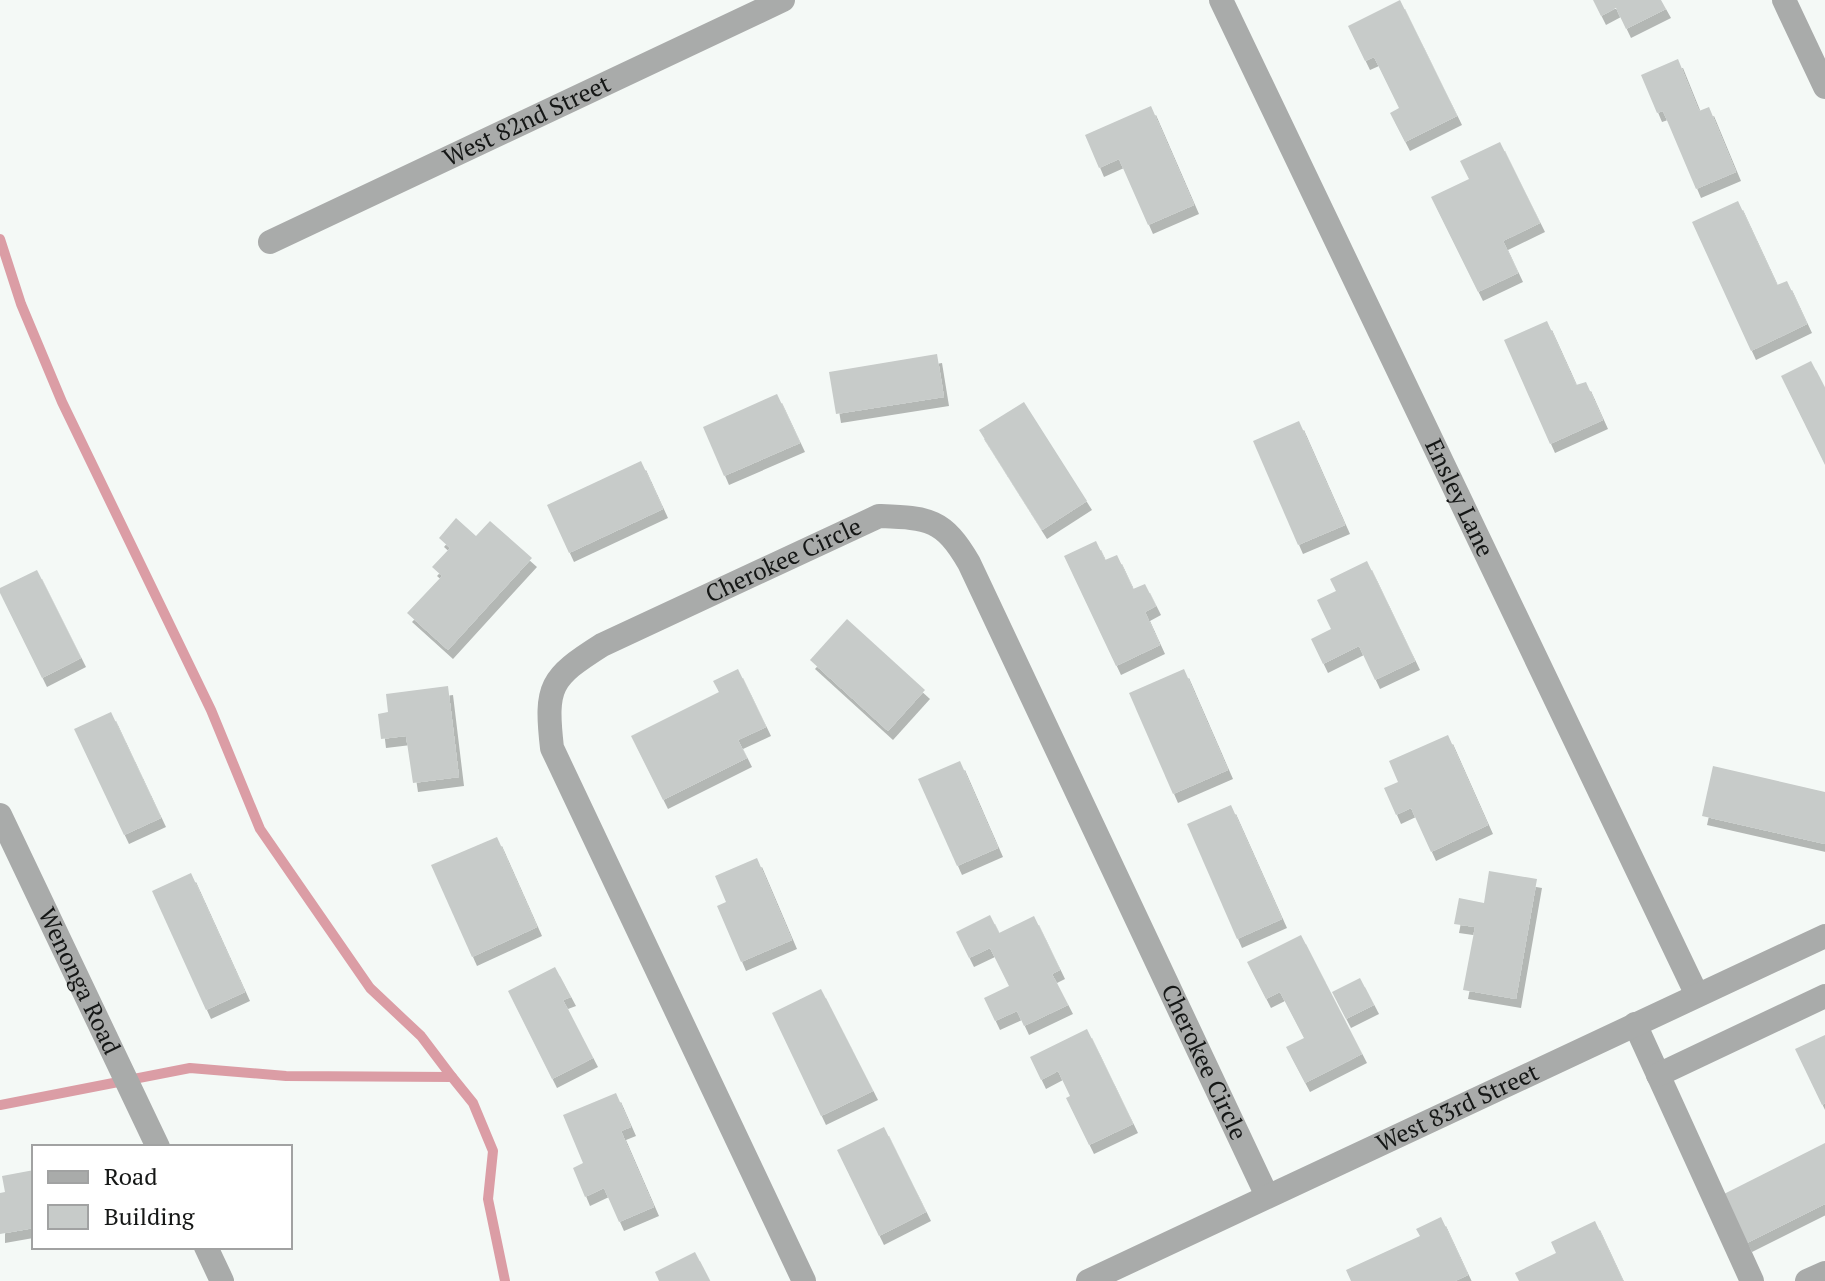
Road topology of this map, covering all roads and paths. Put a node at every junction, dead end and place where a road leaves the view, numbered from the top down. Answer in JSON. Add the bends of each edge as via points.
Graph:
{"nodes":[{"id":1,"x":783,"y":0,"type":"edge"},
{"id":2,"x":1221,"y":0,"type":"edge"},
{"id":3,"x":1784,"y":0,"type":"edge"},
{"id":4,"x":1825,"y":87,"type":"edge"},
{"id":5,"x":270,"y":242,"type":"dead end"},
{"id":6,"x":0,"y":815,"type":"edge"},
{"id":7,"x":1825,"y":936,"type":"edge"},
{"id":8,"x":1697,"y":995,"type":"junction"},
{"id":9,"x":1825,"y":996,"type":"edge"},
{"id":10,"x":1635,"y":1024,"type":"junction"},
{"id":11,"x":1658,"y":1075,"type":"junction"},
{"id":12,"x":157,"y":1145,"type":"edge"},
{"id":13,"x":1267,"y":1196,"type":"junction"},
{"id":14,"x":207,"y":1249,"type":"edge"},
{"id":15,"x":1825,"y":1273,"type":"edge"},
{"id":16,"x":222,"y":1281,"type":"edge"},
{"id":17,"x":804,"y":1281,"type":"edge"},
{"id":18,"x":1088,"y":1281,"type":"edge"},
{"id":19,"x":1752,"y":1281,"type":"edge"},
{"id":20,"x":1807,"y":1281,"type":"edge"}],
"edges":[{"from":1,"to":5,"type":"street","name":"West 82nd Street"},
{"from":2,"to":8,"type":"street","name":"Ensley Lane"},
{"from":3,"to":4,"type":"street"},
{"from":6,"to":12,"type":"street","name":"Wenonga Road"},
{"from":7,"to":8,"type":"street","name":"West 83rd Street"},
{"from":8,"to":10,"type":"street","name":"West 83rd Street"},
{"from":9,"to":11,"type":"street"},
{"from":10,"to":11,"type":"street"},
{"from":10,"to":13,"type":"street","name":"West 83rd Street"},
{"from":11,"to":19,"type":"street"},
{"from":13,"to":17,"type":"street","name":"Cherokee Circle","via":[[969,563],[954,537],[928,518],[879,516],[602,645],[564,669],[547,705],[552,748]]},
{"from":13,"to":18,"type":"street","name":"West 83rd Street"},
{"from":14,"to":16,"type":"street"},
{"from":15,"to":20,"type":"street"}]}
